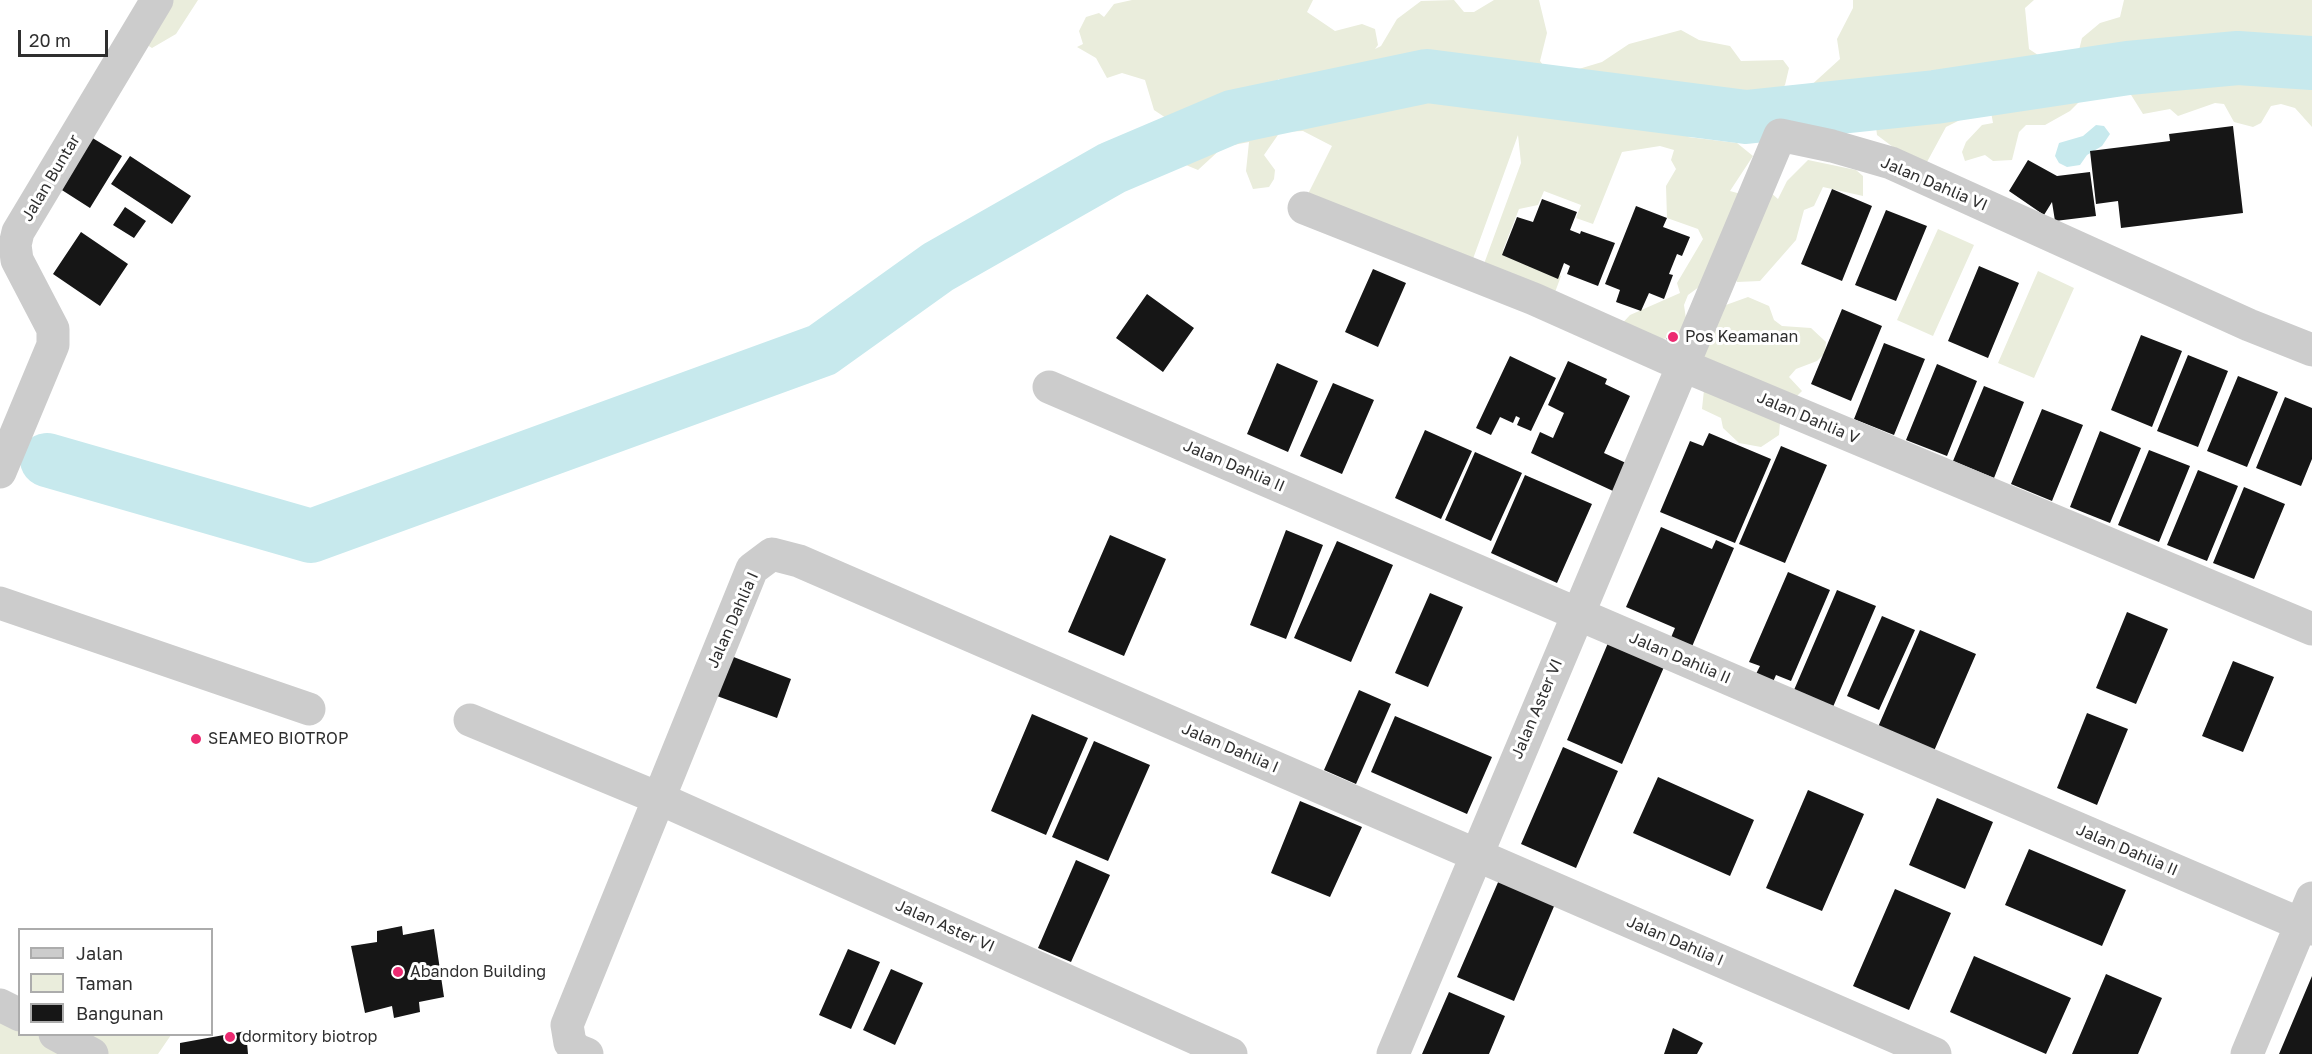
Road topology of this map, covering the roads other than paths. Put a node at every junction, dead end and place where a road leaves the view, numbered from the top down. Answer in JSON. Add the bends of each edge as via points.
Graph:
{"nodes":[{"id":1,"x":157,"y":0,"type":"edge"},
{"id":2,"x":1304,"y":208,"type":"dead end"},
{"id":3,"x":2312,"y":350,"type":"edge"},
{"id":4,"x":1682,"y":365,"type":"junction"},
{"id":5,"x":1049,"y":387,"type":"dead end"},
{"id":6,"x":0,"y":472,"type":"edge"},
{"id":7,"x":0,"y":603,"type":"edge"},
{"id":8,"x":1577,"y":614,"type":"junction"},
{"id":9,"x":2312,"y":628,"type":"edge"},
{"id":10,"x":309,"y":709,"type":"dead end"},
{"id":11,"x":470,"y":720,"type":"dead end"},
{"id":12,"x":658,"y":798,"type":"junction"},
{"id":13,"x":1476,"y":855,"type":"junction"},
{"id":14,"x":2308,"y":917,"type":"edge"},
{"id":15,"x":0,"y":1005,"type":"edge"},
{"id":16,"x":18,"y":1014,"type":"edge"},
{"id":17,"x":57,"y":1036,"type":"edge"},
{"id":18,"x":92,"y":1054,"type":"edge"},
{"id":19,"x":586,"y":1054,"type":"edge"},
{"id":20,"x":1231,"y":1054,"type":"edge"},
{"id":21,"x":1393,"y":1054,"type":"edge"},
{"id":22,"x":1935,"y":1054,"type":"edge"},
{"id":23,"x":2247,"y":1054,"type":"edge"}],
"edges":[{"from":1,"to":6,"type":"street","name":"Jalan Buntar","via":[[18,232],[17,260],[53,329],[52,345]]},
{"from":2,"to":4,"type":"street","name":"Jalan Dahlia V","via":[[1534,299]]},
{"from":3,"to":4,"type":"street","name":"Jalan Dahlia VI","via":[[1891,163],[1780,135]]},
{"from":4,"to":8,"type":"street","name":"Jalan Aster VI"},
{"from":4,"to":9,"type":"street","name":"Jalan Dahlia V"},
{"from":5,"to":8,"type":"street","name":"Jalan Dahlia II"},
{"from":7,"to":10,"type":"street"},
{"from":8,"to":13,"type":"street","name":"Jalan Aster VI"},
{"from":8,"to":14,"type":"street","name":"Jalan Dahlia II"},
{"from":11,"to":12,"type":"street","name":"Jalan Aster VI"},
{"from":12,"to":13,"type":"street","name":"Jalan Dahlia I","via":[[752,569],[772,554],[799,561]]},
{"from":12,"to":19,"type":"street","via":[[567,1025],[570,1042]]},
{"from":12,"to":20,"type":"street","name":"Jalan Aster VI"},
{"from":13,"to":21,"type":"street","name":"Jalan Aster VI"},
{"from":13,"to":22,"type":"street","name":"Jalan Dahlia I"},
{"from":14,"to":23,"type":"street"},
{"from":15,"to":16,"type":"street"},
{"from":17,"to":18,"type":"street"}]}
